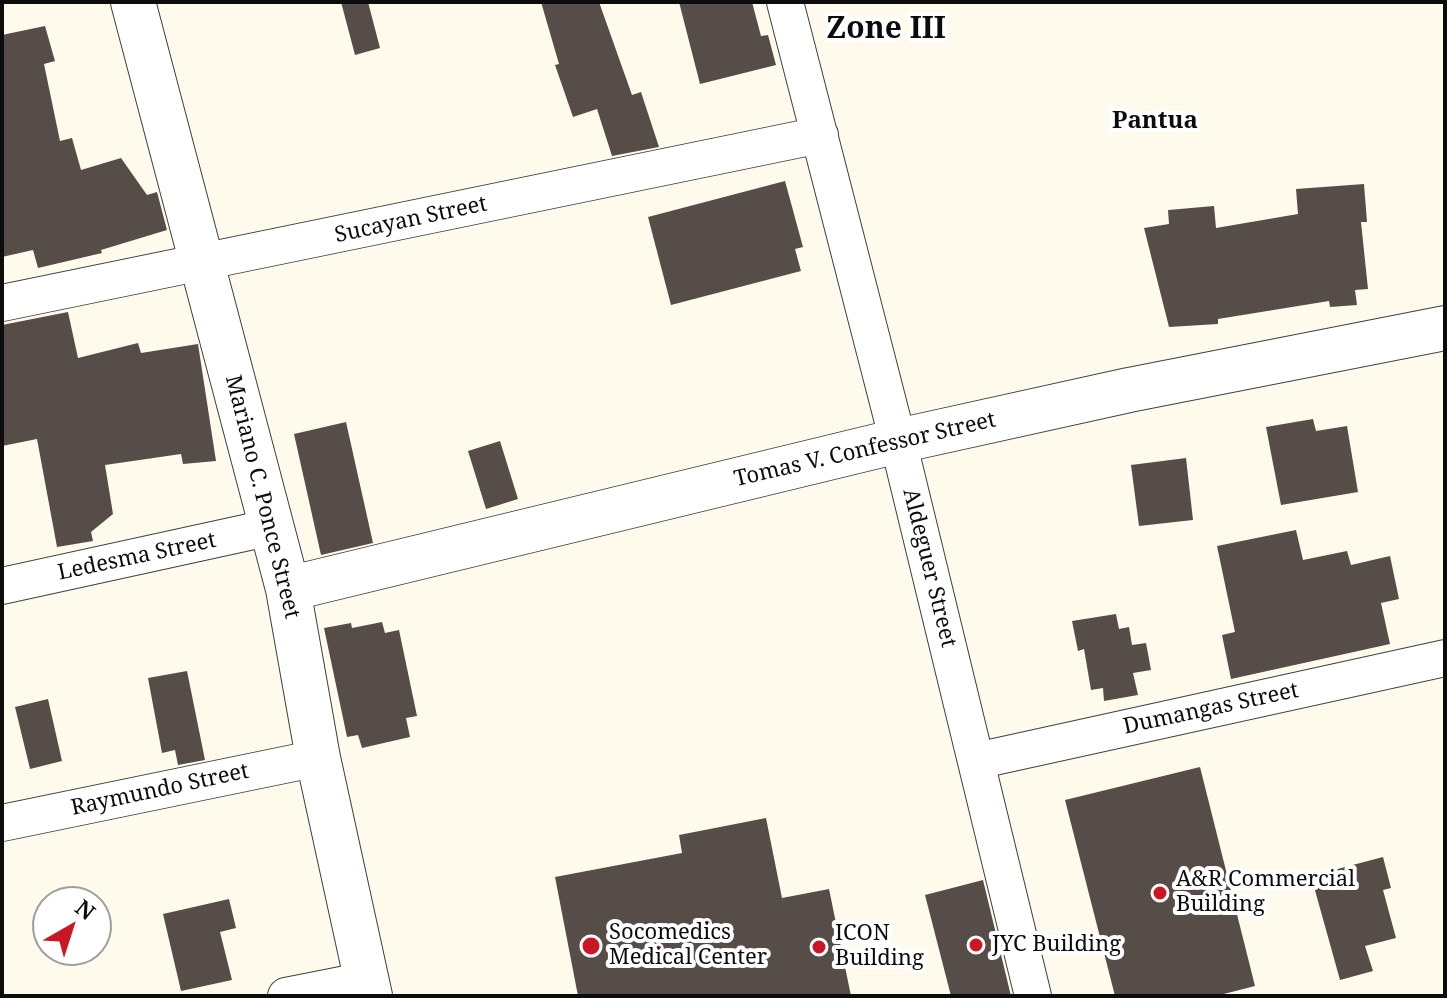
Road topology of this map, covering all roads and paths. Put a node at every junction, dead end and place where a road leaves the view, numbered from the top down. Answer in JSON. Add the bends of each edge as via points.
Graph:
{"nodes":[{"id":1,"x":133,"y":2,"type":"edge"},
{"id":2,"x":785,"y":2,"type":"edge"},
{"id":3,"x":820,"y":135,"type":"junction"},
{"id":4,"x":202,"y":263,"type":"junction"},
{"id":5,"x":2,"y":303,"type":"edge"},
{"id":6,"x":1445,"y":328,"type":"edge"},
{"id":7,"x":898,"y":441,"type":"junction"},
{"id":8,"x":272,"y":527,"type":"junction"},
{"id":9,"x":2,"y":586,"type":"edge"},
{"id":10,"x":288,"y":589,"type":"junction"},
{"id":11,"x":1445,"y":658,"type":"edge"},
{"id":12,"x":318,"y":758,"type":"junction"},
{"id":13,"x":976,"y":761,"type":"junction"},
{"id":14,"x":2,"y":823,"type":"edge"},
{"id":15,"x":368,"y":988,"type":"edge"},
{"id":16,"x":286,"y":996,"type":"edge"},
{"id":17,"x":1033,"y":996,"type":"edge"}],
"edges":[{"from":1,"to":4,"type":"street","name":"Mariano C. Ponce Street"},
{"from":2,"to":3,"type":"street","name":"Aldeguer Street"},
{"from":3,"to":4,"type":"street","name":"Sucayan Street"},
{"from":3,"to":7,"type":"street","name":"Aldeguer Street"},
{"from":4,"to":5,"type":"street","name":"Sucayan Street"},
{"from":4,"to":8,"type":"street","name":"Mariano C. Ponce Street"},
{"from":6,"to":7,"type":"street","name":"Tomas V. Confessor Street"},
{"from":7,"to":10,"type":"street","name":"Tomas V. Confessor Street"},
{"from":7,"to":13,"type":"street","name":"Aldeguer Street"},
{"from":8,"to":9,"type":"street","name":"Ledesma Street"},
{"from":8,"to":10,"type":"street","name":"Mariano C. Ponce Street"},
{"from":10,"to":12,"type":"street","name":"Mariano C. Ponce Street"},
{"from":11,"to":13,"type":"street","name":"Dumangas Street"},
{"from":12,"to":14,"type":"street","name":"Raymundo Street"},
{"from":12,"to":15,"type":"street","name":"Mariano C. Ponce Street"},
{"from":13,"to":17,"type":"street","name":"Aldeguer Street"},
{"from":15,"to":16,"type":"street"}]}
